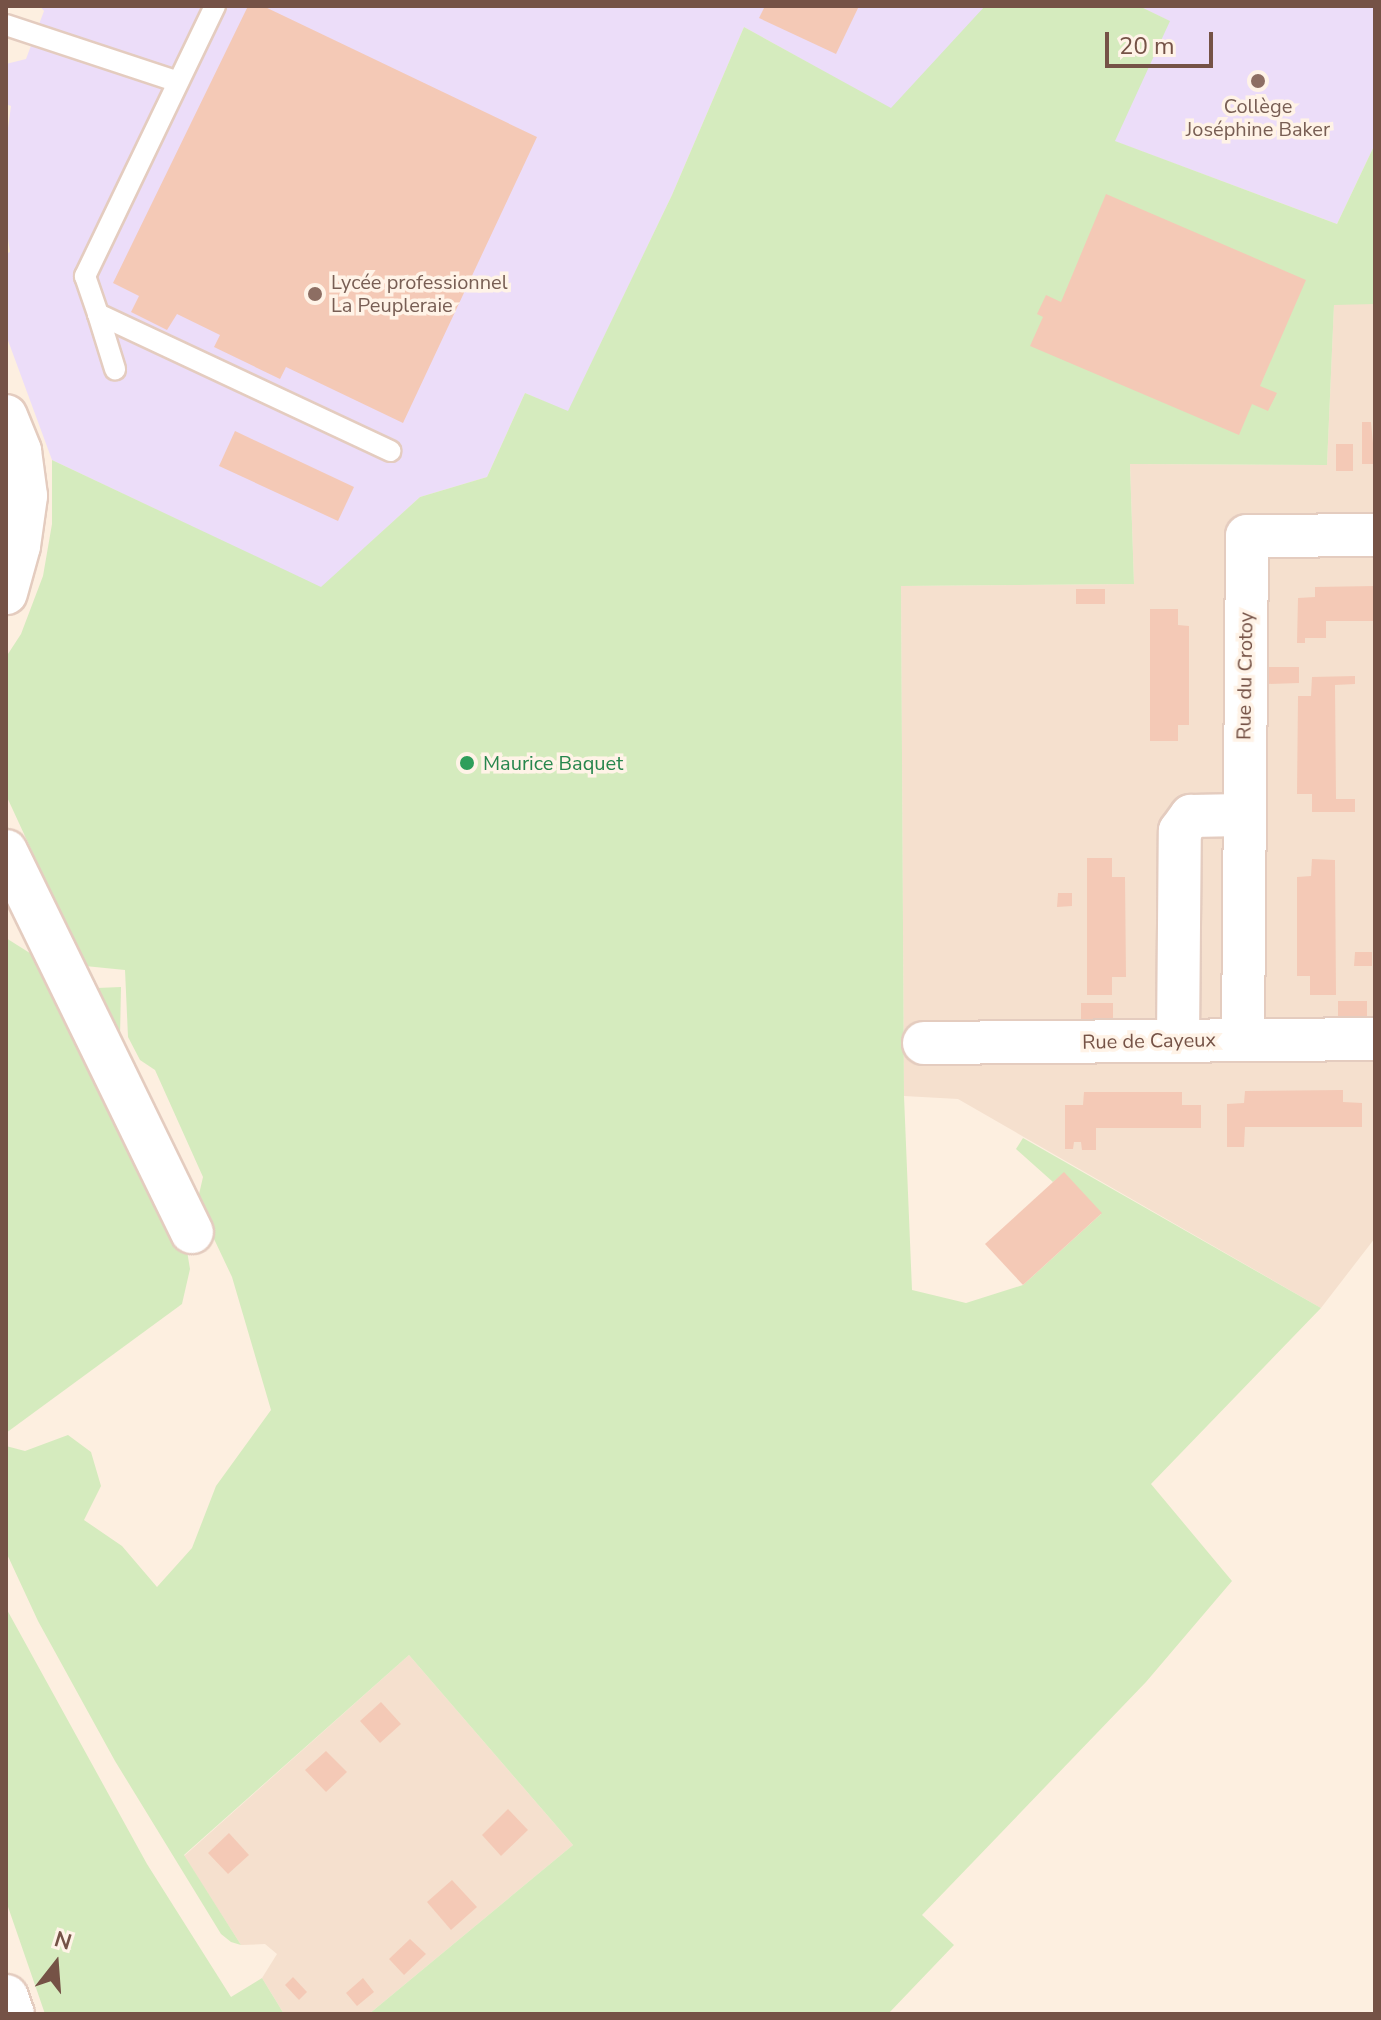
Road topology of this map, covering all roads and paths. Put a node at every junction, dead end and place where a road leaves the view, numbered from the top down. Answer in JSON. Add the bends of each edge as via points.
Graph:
{"nodes":[{"id":1,"x":215,"y":6,"type":"edge"},
{"id":2,"x":6,"y":25,"type":"edge"},
{"id":3,"x":178,"y":82,"type":"junction"},
{"id":4,"x":98,"y":314,"type":"junction"},
{"id":5,"x":115,"y":369,"type":"dead end"},
{"id":6,"x":6,"y":416,"type":"edge"},
{"id":7,"x":390,"y":451,"type":"dead end"},
{"id":8,"x":1375,"y":535,"type":"edge"},
{"id":9,"x":6,"y":593,"type":"edge"},
{"id":10,"x":1242,"y":815,"type":"junction"},
{"id":11,"x":6,"y":851,"type":"edge"},
{"id":12,"x":1243,"y":1039,"type":"junction"},
{"id":13,"x":1375,"y":1039,"type":"edge"},
{"id":14,"x":1178,"y":1040,"type":"junction"},
{"id":15,"x":924,"y":1043,"type":"dead end"},
{"id":16,"x":192,"y":1232,"type":"dead end"},
{"id":17,"x":6,"y":1997,"type":"edge"},
{"id":18,"x":12,"y":2014,"type":"edge"}],
"edges":[{"from":1,"to":3,"type":"lane"},
{"from":2,"to":3,"type":"lane"},
{"from":3,"to":4,"type":"lane","via":[[85,276]]},
{"from":4,"to":5,"type":"lane"},
{"from":4,"to":7,"type":"lane"},
{"from":6,"to":9,"type":"street","via":[[20,451],[26,496]]},
{"from":8,"to":10,"type":"street","name":"Rue du Crotoy","via":[[1247,536]]},
{"from":10,"to":12,"type":"street","name":"Rue du Crotoy"},
{"from":10,"to":14,"type":"street","via":[[1191,816],[1180,831]]},
{"from":11,"to":16,"type":"street"},
{"from":12,"to":13,"type":"street","name":"Rue de Cayeux"},
{"from":12,"to":14,"type":"street","name":"Rue de Cayeux"},
{"from":14,"to":15,"type":"street","name":"Rue de Cayeux"},
{"from":17,"to":18,"type":"main road"}]}
